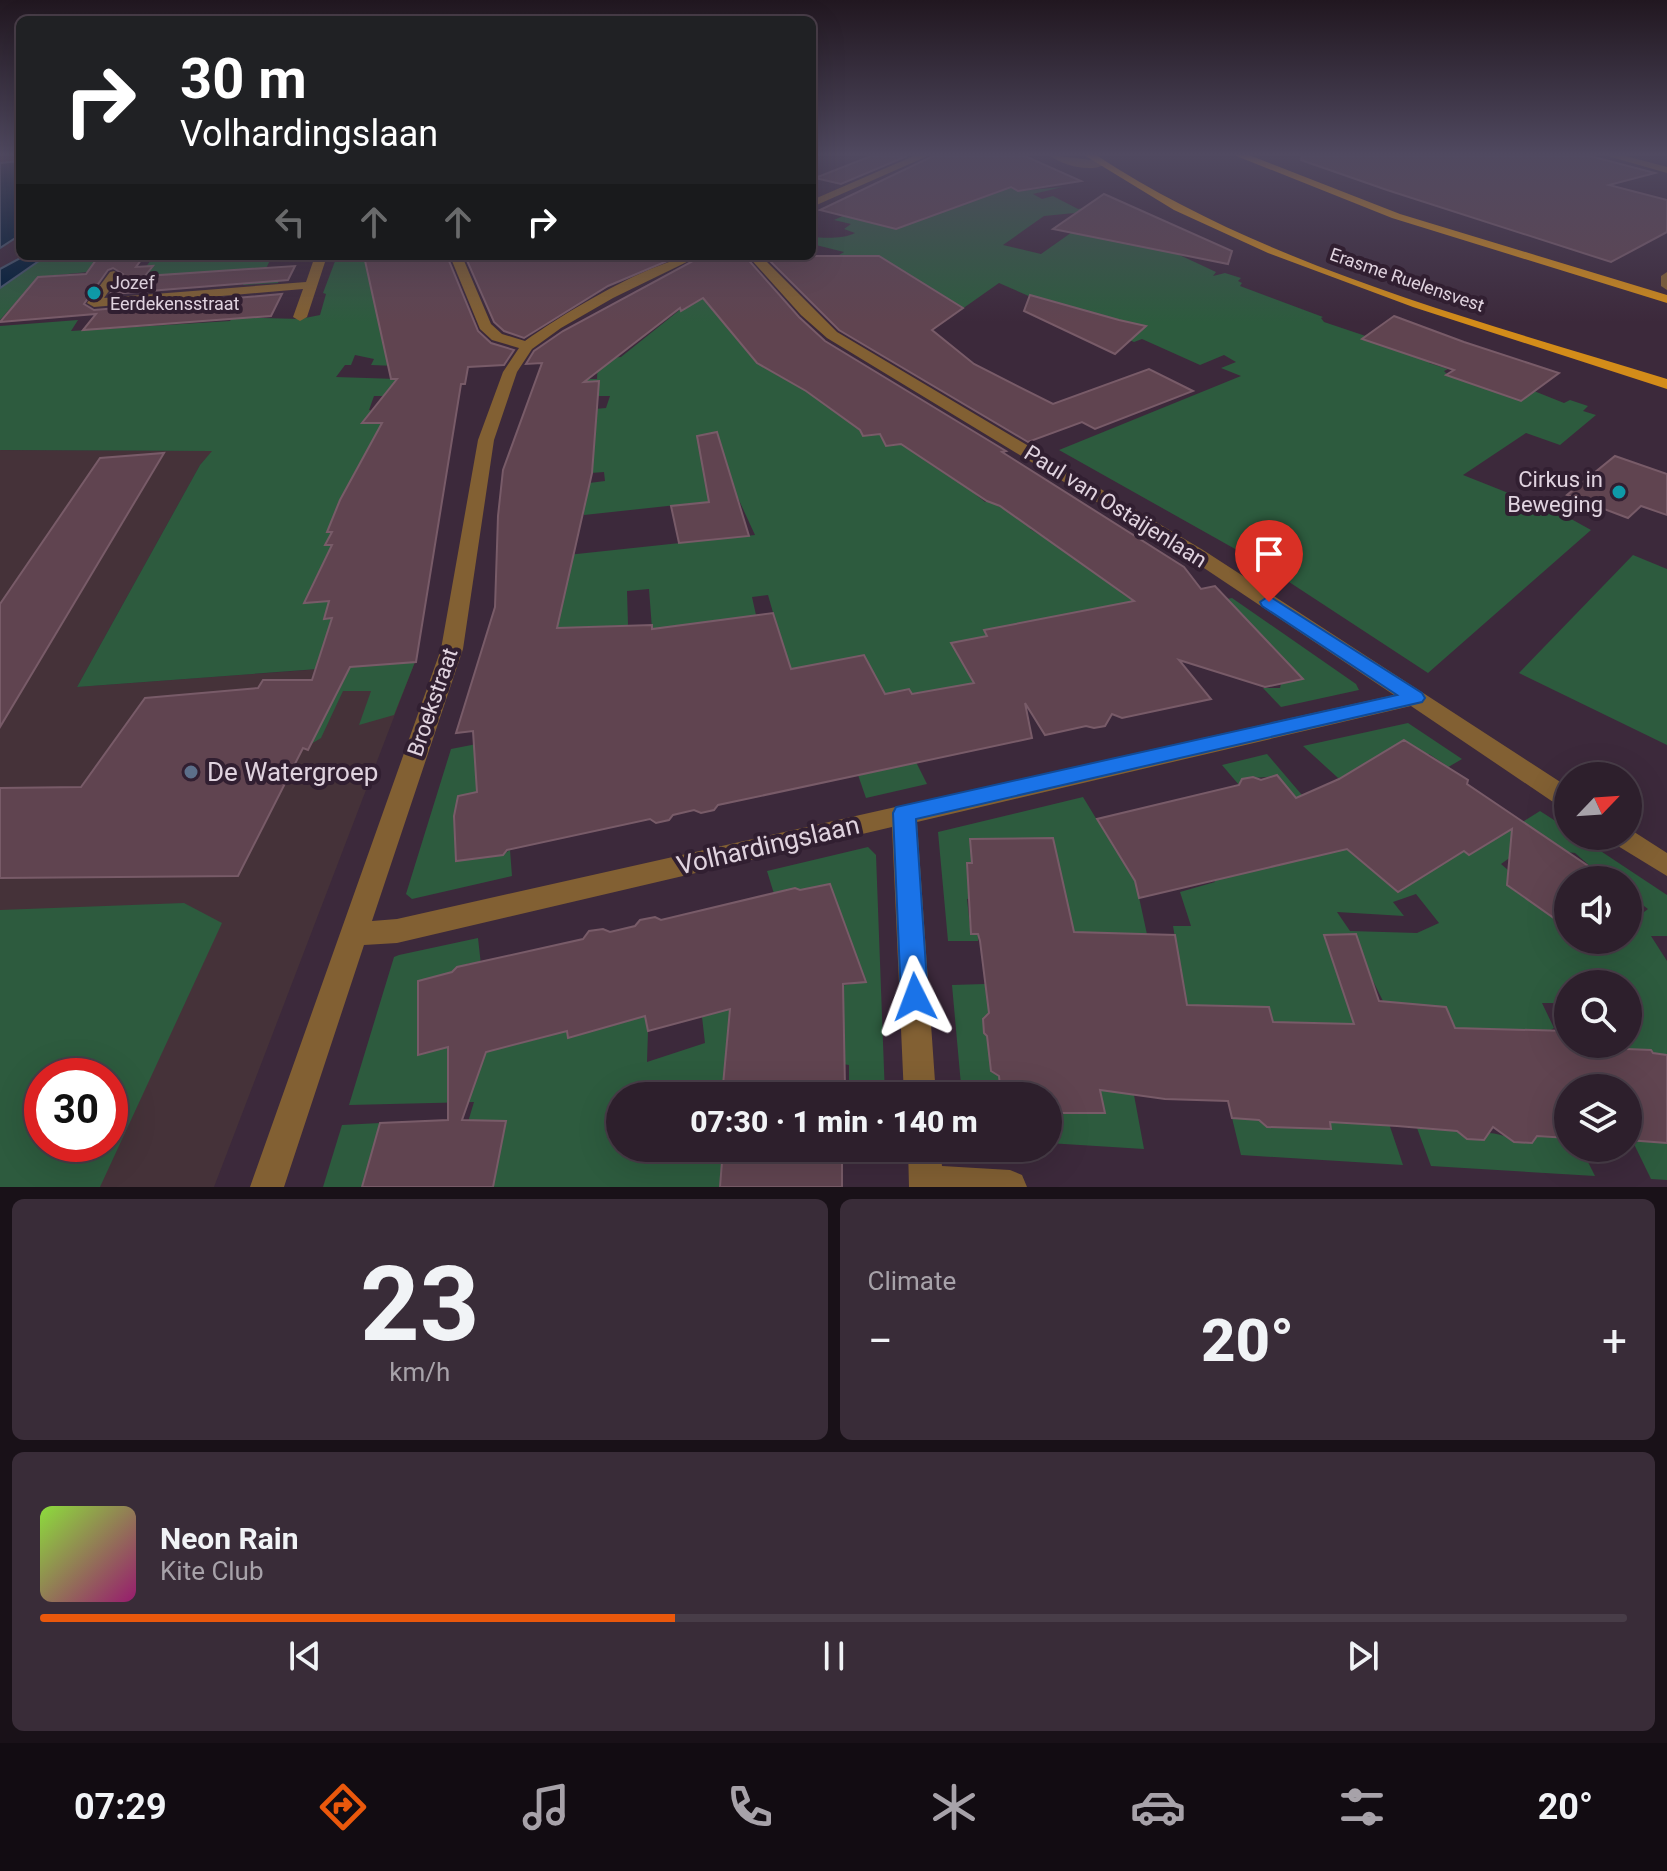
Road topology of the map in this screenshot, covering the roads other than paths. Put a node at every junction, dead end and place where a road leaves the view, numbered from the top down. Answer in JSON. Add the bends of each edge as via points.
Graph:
{"nodes":[{"id":1,"x":1185,"y":210,"type":"edge"},
{"id":2,"x":1382,"y":210,"type":"edge"},
{"id":3,"x":319,"y":260,"type":"edge"},
{"id":4,"x":458,"y":260,"type":"edge"},
{"id":5,"x":684,"y":260,"type":"edge"},
{"id":6,"x":758,"y":260,"type":"edge"},
{"id":7,"x":114,"y":275,"type":"dead end"},
{"id":8,"x":1667,"y":276,"type":"edge"},
{"id":9,"x":310,"y":285,"type":"junction"},
{"id":10,"x":1667,"y":286,"type":"edge"},
{"id":11,"x":1667,"y":299,"type":"edge"},
{"id":12,"x":300,"y":317,"type":"dead end"},
{"id":13,"x":527,"y":346,"type":"junction"},
{"id":14,"x":1667,"y":384,"type":"edge"},
{"id":15,"x":1415,"y":698,"type":"junction"},
{"id":16,"x":1554,"y":790,"type":"edge"},
{"id":17,"x":904,"y":813,"type":"junction"},
{"id":18,"x":1642,"y":849,"type":"edge"},
{"id":19,"x":1667,"y":866,"type":"edge"},
{"id":20,"x":354,"y":934,"type":"junction"},
{"id":21,"x":919,"y":1082,"type":"edge"},
{"id":22,"x":924,"y":1162,"type":"edge"},
{"id":23,"x":925,"y":1185,"type":"edge"},
{"id":24,"x":267,"y":1187,"type":"edge"},
{"id":25,"x":1010,"y":1187,"type":"edge"}],
"edges":[{"from":1,"to":14,"type":"main road","name":"Erasme Ruelensvest","via":[[1292,259]]},
{"from":2,"to":11,"type":"main road"},
{"from":3,"to":9,"type":"street"},
{"from":4,"to":13,"type":"street","via":[[485,326],[497,337]]},
{"from":5,"to":13,"type":"street","name":"Broekstraat","via":[[608,295]]},
{"from":6,"to":15,"type":"street","name":"Paul van Ostaijenlaan","via":[[832,335],[1196,554]]},
{"from":7,"to":9,"type":"street","via":[[94,303]]},
{"from":8,"to":10,"type":"street"},
{"from":9,"to":12,"type":"street"},
{"from":13,"to":20,"type":"street","name":"Broekstraat","via":[[510,372],[486,440],[452,649]]},
{"from":15,"to":16,"type":"street","name":"Paul van Ostaijenlaan"},
{"from":15,"to":17,"type":"street","name":"Volhardingslaan"},
{"from":17,"to":20,"type":"street","name":"Volhardingslaan","via":[[397,931]]},
{"from":17,"to":21,"type":"street"},
{"from":18,"to":19,"type":"street"},
{"from":20,"to":24,"type":"street","name":"Broekstraat"},
{"from":22,"to":23,"type":"street"},
{"from":23,"to":25,"type":"street"}]}
